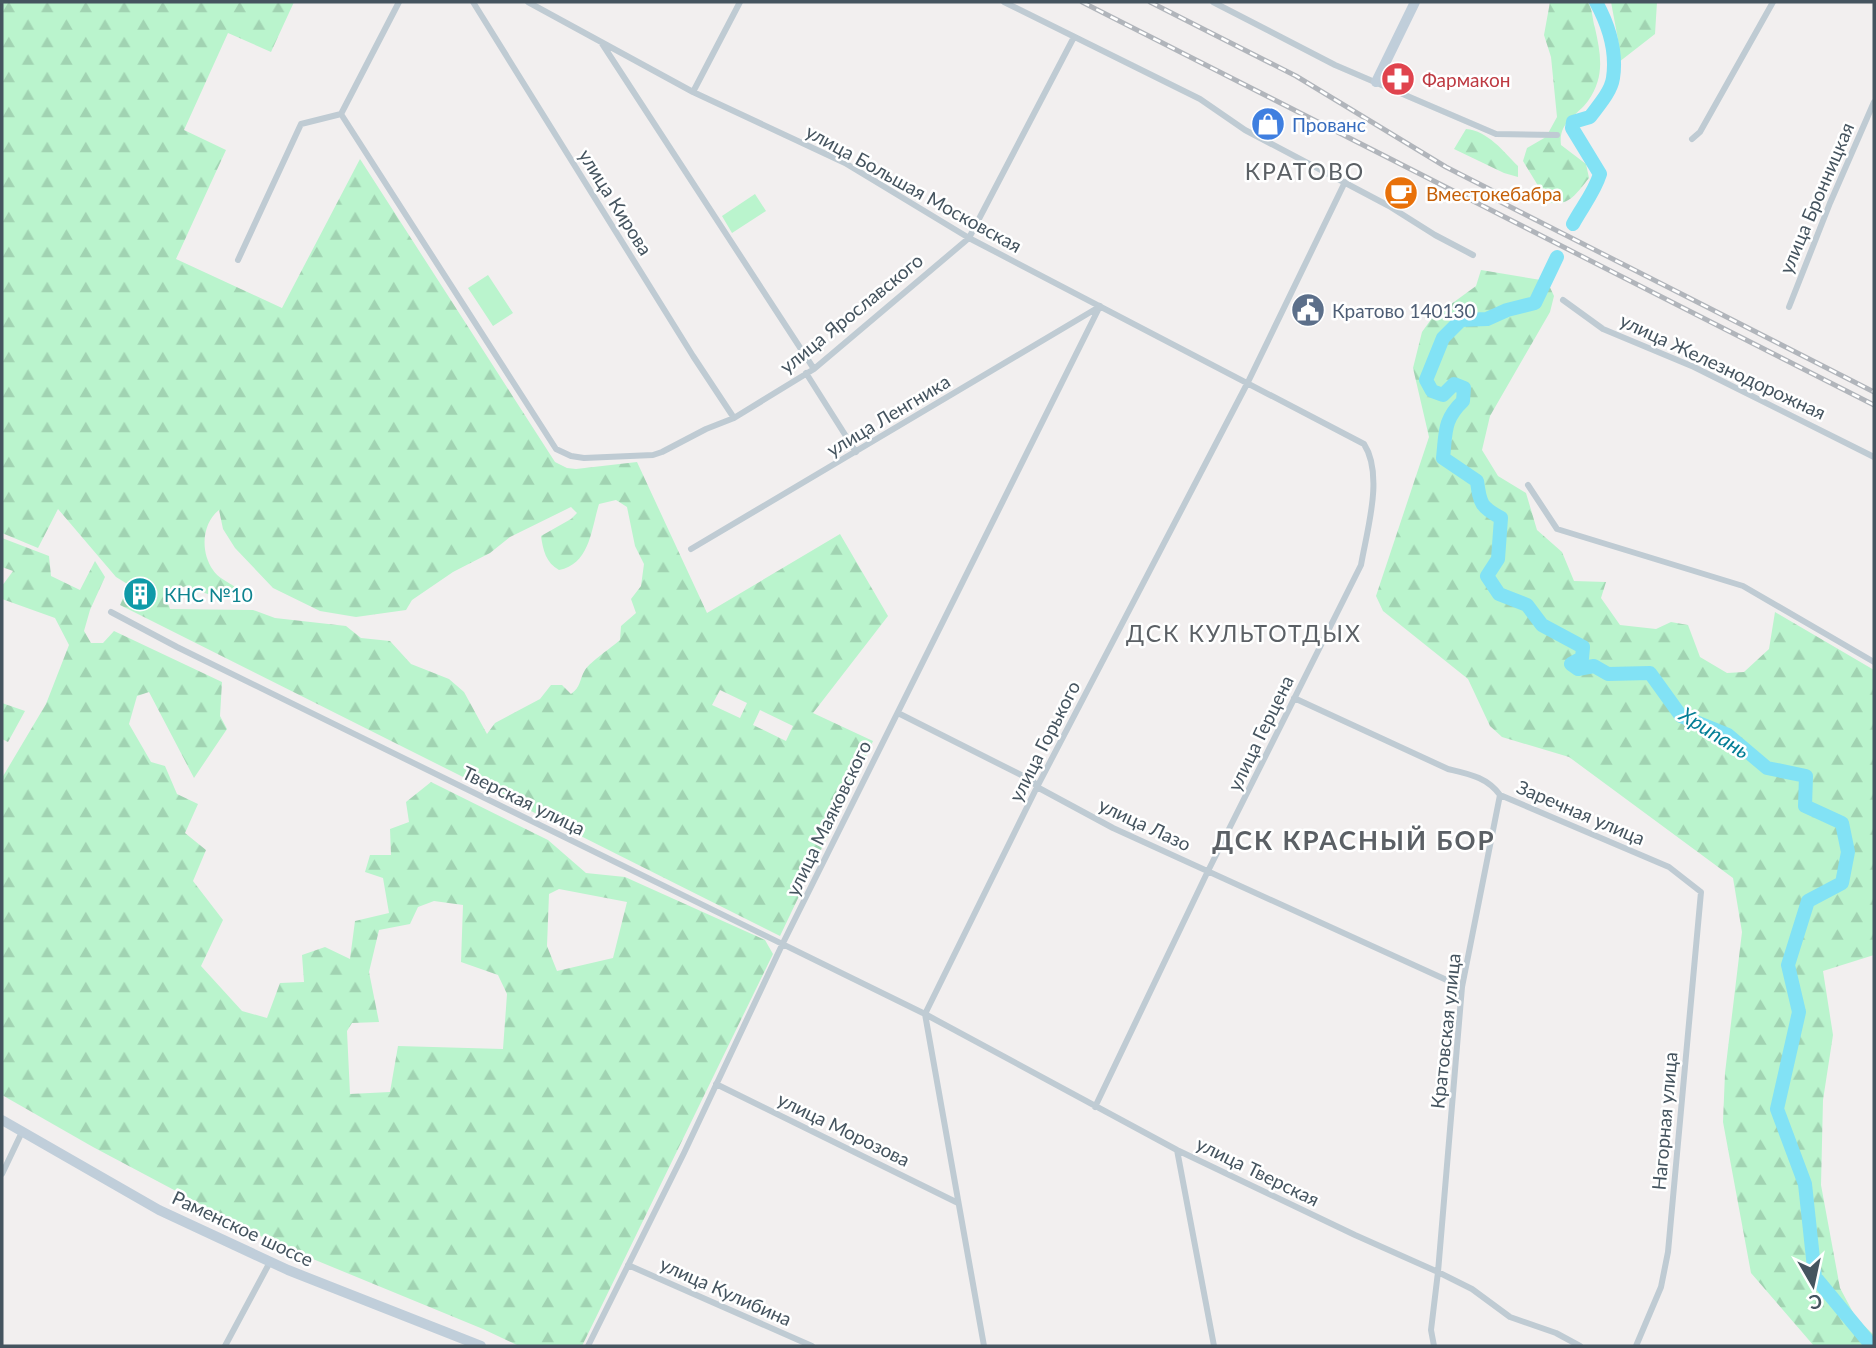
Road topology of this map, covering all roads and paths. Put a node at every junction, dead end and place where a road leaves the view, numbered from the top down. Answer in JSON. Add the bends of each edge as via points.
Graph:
{"nodes":[{"id":1,"x":399,"y":2,"type":"edge"},
{"id":2,"x":473,"y":2,"type":"edge"},
{"id":3,"x":528,"y":2,"type":"edge"},
{"id":4,"x":740,"y":2,"type":"edge"},
{"id":5,"x":1004,"y":2,"type":"edge"},
{"id":6,"x":1213,"y":2,"type":"edge"},
{"id":7,"x":1415,"y":2,"type":"edge"},
{"id":8,"x":1773,"y":2,"type":"edge"},
{"id":9,"x":1074,"y":37,"type":"junction"},
{"id":10,"x":601,"y":41,"type":"junction"},
{"id":11,"x":1376,"y":82,"type":"junction"},
{"id":12,"x":693,"y":92,"type":"junction"},
{"id":13,"x":1874,"y":102,"type":"edge"},
{"id":14,"x":341,"y":114,"type":"junction"},
{"id":15,"x":1557,"y":135,"type":"dead end"},
{"id":16,"x":1692,"y":139,"type":"dead end"},
{"id":17,"x":1345,"y":182,"type":"junction"},
{"id":18,"x":969,"y":238,"type":"junction"},
{"id":19,"x":1473,"y":255,"type":"dead end"},
{"id":20,"x":238,"y":260,"type":"dead end"},
{"id":21,"x":1563,"y":300,"type":"dead end"},
{"id":22,"x":1100,"y":306,"type":"junction"},
{"id":23,"x":1789,"y":307,"type":"dead end"},
{"id":24,"x":814,"y":369,"type":"junction"},
{"id":25,"x":806,"y":373,"type":"junction"},
{"id":26,"x":1248,"y":382,"type":"junction"},
{"id":27,"x":734,"y":418,"type":"junction"},
{"id":28,"x":856,"y":452,"type":"junction"},
{"id":29,"x":1874,"y":457,"type":"edge"},
{"id":30,"x":1528,"y":485,"type":"dead end"},
{"id":31,"x":691,"y":549,"type":"dead end"},
{"id":32,"x":111,"y":612,"type":"dead end"},
{"id":33,"x":1874,"y":662,"type":"edge"},
{"id":34,"x":1294,"y":698,"type":"junction"},
{"id":35,"x":898,"y":713,"type":"junction"},
{"id":36,"x":1037,"y":787,"type":"junction"},
{"id":37,"x":1500,"y":795,"type":"junction"},
{"id":38,"x":1208,"y":871,"type":"junction"},
{"id":39,"x":1701,"y":892,"type":"joint"},
{"id":40,"x":782,"y":945,"type":"junction"},
{"id":41,"x":1462,"y":987,"type":"junction"},
{"id":42,"x":925,"y":1014,"type":"junction"},
{"id":43,"x":716,"y":1084,"type":"junction"},
{"id":44,"x":1095,"y":1107,"type":"junction"},
{"id":45,"x":2,"y":1121,"type":"edge"},
{"id":46,"x":22,"y":1132,"type":"junction"},
{"id":47,"x":1177,"y":1150,"type":"junction"},
{"id":48,"x":2,"y":1174,"type":"edge"},
{"id":49,"x":958,"y":1203,"type":"junction"},
{"id":50,"x":270,"y":1262,"type":"junction"},
{"id":51,"x":628,"y":1265,"type":"junction"},
{"id":52,"x":1438,"y":1272,"type":"junction"},
{"id":53,"x":225,"y":1346,"type":"edge"},
{"id":54,"x":481,"y":1346,"type":"edge"},
{"id":55,"x":588,"y":1346,"type":"edge"},
{"id":56,"x":812,"y":1346,"type":"edge"},
{"id":57,"x":984,"y":1346,"type":"edge"},
{"id":58,"x":1214,"y":1346,"type":"edge"},
{"id":59,"x":1434,"y":1346,"type":"edge"},
{"id":60,"x":1580,"y":1346,"type":"edge"},
{"id":61,"x":1636,"y":1346,"type":"edge"}],
"edges":[{"from":1,"to":14,"type":"street"},
{"from":2,"to":27,"type":"street","name":"улица Кирова"},
{"from":3,"to":10,"type":"street","name":"улица Большая Московская"},
{"from":4,"to":12,"type":"street"},
{"from":5,"to":9,"type":"street"},
{"from":6,"to":11,"type":"street"},
{"from":7,"to":11,"type":"main road"},
{"from":8,"to":16,"type":"street"},
{"from":9,"to":17,"type":"street","via":[[1200,99],[1245,131]]},
{"from":9,"to":18,"type":"street","name":"улица Ярославского"},
{"from":10,"to":12,"type":"street","name":"улица Большая Московская"},
{"from":10,"to":24,"type":"street"},
{"from":11,"to":15,"type":"street","via":[[1496,134]]},
{"from":12,"to":18,"type":"street","name":"улица Большая Московская","via":[[845,163]]},
{"from":13,"to":23,"type":"street","name":"улица Бронницкая"},
{"from":14,"to":20,"type":"street","via":[[301,124]]},
{"from":14,"to":27,"type":"street","name":"улица Ярославского","via":[[556,449],[584,458],[653,455]]},
{"from":17,"to":19,"type":"street"},
{"from":17,"to":26,"type":"street","name":"улица Горького"},
{"from":18,"to":22,"type":"street","name":"улица Большая Московская"},
{"from":18,"to":24,"type":"street","name":"улица Ярославского"},
{"from":21,"to":29,"type":"street","name":"улица Железнодорожная","via":[[1603,329],[1694,367]]},
{"from":22,"to":26,"type":"street","name":"улица Большая Московская"},
{"from":22,"to":28,"type":"street","name":"улица Ленгника"},
{"from":22,"to":35,"type":"street","name":"улица Маяковского"},
{"from":24,"to":25,"type":"street","name":"улица Ярославского"},
{"from":25,"to":27,"type":"street","name":"улица Ярославского"},
{"from":25,"to":28,"type":"street"},
{"from":26,"to":34,"type":"street","name":"улица Герцена","via":[[1364,444],[1371,456],[1370,509],[1361,565]]},
{"from":26,"to":36,"type":"street","name":"улица Горького"},
{"from":28,"to":31,"type":"street","name":"улица Ленгника"},
{"from":30,"to":33,"type":"street","via":[[1557,529],[1743,586]]},
{"from":32,"to":40,"type":"street","name":"Тверская улица"},
{"from":34,"to":37,"type":"street","name":"Заречная улица","via":[[1448,769],[1492,783]]},
{"from":34,"to":38,"type":"street","name":"улица Герцена"},
{"from":35,"to":36,"type":"street","name":"улица Лазо"},
{"from":35,"to":40,"type":"street","name":"улица Маяковского"},
{"from":36,"to":38,"type":"street","name":"улица Лазо"},
{"from":36,"to":42,"type":"street","name":"улица Горького"},
{"from":37,"to":39,"type":"street","name":"Заречная улица","via":[[1669,867]]},
{"from":37,"to":41,"type":"street","name":"Кратовская улица"},
{"from":38,"to":41,"type":"street","name":"улица Лазо"},
{"from":38,"to":44,"type":"street","name":"улица Герцена"},
{"from":39,"to":61,"type":"street","name":"Нагорная улица","via":[[1668,1252],[1661,1287]]},
{"from":40,"to":42,"type":"street","name":"Тверская улица"},
{"from":40,"to":43,"type":"street","name":"улица Маяковского"},
{"from":41,"to":52,"type":"street","name":"Кратовская улица"},
{"from":42,"to":44,"type":"street","name":"улица Тверская"},
{"from":42,"to":49,"type":"street"},
{"from":43,"to":49,"type":"street","name":"улица Морозова"},
{"from":43,"to":51,"type":"street","name":"улица Маяковского"},
{"from":44,"to":47,"type":"street","name":"улица Тверская"},
{"from":45,"to":46,"type":"main road","name":"Раменское шоссе"},
{"from":46,"to":48,"type":"street"},
{"from":46,"to":50,"type":"main road","name":"Раменское шоссе","via":[[159,1210]]},
{"from":47,"to":52,"type":"street","name":"улица Тверская"},
{"from":47,"to":58,"type":"street"},
{"from":49,"to":57,"type":"street"},
{"from":50,"to":53,"type":"street"},
{"from":50,"to":54,"type":"main road","name":"Раменское шоссе"},
{"from":51,"to":55,"type":"street","name":"улица Маяковского"},
{"from":51,"to":56,"type":"street","name":"улица Кулибина"},
{"from":52,"to":59,"type":"street","name":"Кратовская улица","via":[[1431,1330]]},
{"from":52,"to":60,"type":"street","name":"улица Тверская","via":[[1472,1289],[1510,1317]]}]}
